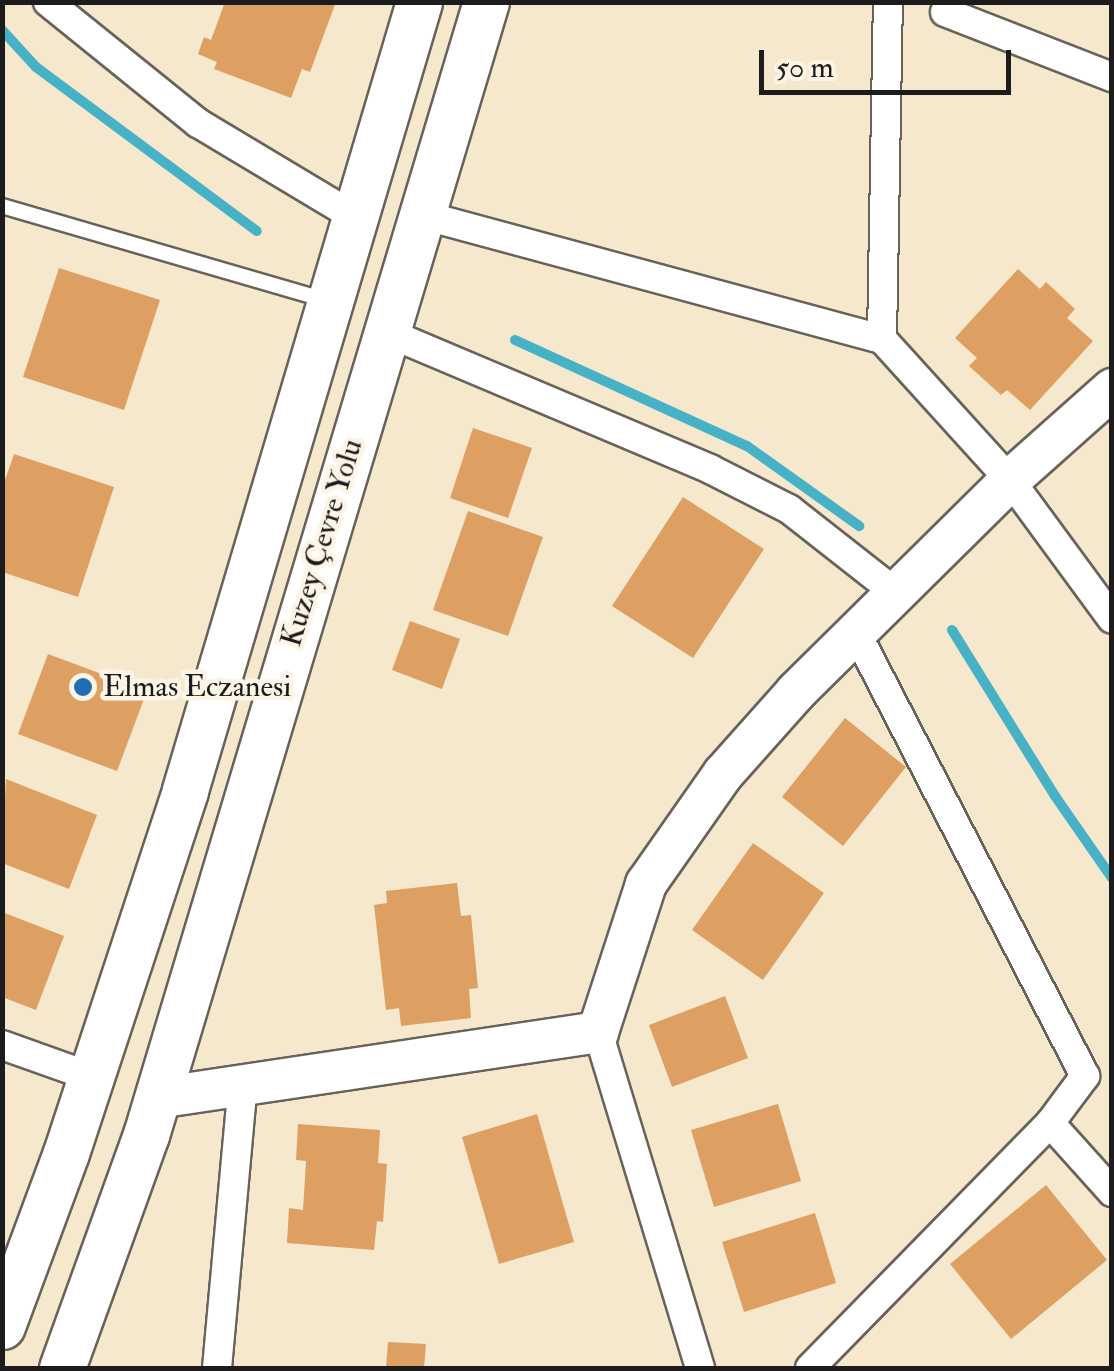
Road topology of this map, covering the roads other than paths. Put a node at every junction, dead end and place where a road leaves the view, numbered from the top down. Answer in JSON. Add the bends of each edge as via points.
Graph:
{"nodes":[{"id":1,"x":48,"y":2,"type":"edge"},
{"id":2,"x":419,"y":2,"type":"edge"},
{"id":3,"x":486,"y":2,"type":"edge"},
{"id":4,"x":888,"y":2,"type":"edge"},
{"id":5,"x":945,"y":12,"type":"dead end"},
{"id":6,"x":1112,"y":76,"type":"edge"},
{"id":7,"x":2,"y":206,"type":"edge"},
{"id":8,"x":422,"y":215,"type":"junction"},
{"id":9,"x":355,"y":218,"type":"junction"},
{"id":10,"x":330,"y":302,"type":"junction"},
{"id":11,"x":386,"y":332,"type":"junction"},
{"id":12,"x":882,"y":339,"type":"junction"},
{"id":13,"x":1112,"y":388,"type":"edge"},
{"id":14,"x":1010,"y":480,"type":"junction"},
{"id":15,"x":896,"y":593,"type":"junction"},
{"id":16,"x":1112,"y":619,"type":"edge"},
{"id":17,"x":856,"y":633,"type":"junction"},
{"id":18,"x":598,"y":1032,"type":"junction"},
{"id":19,"x":2,"y":1045,"type":"edge"},
{"id":20,"x":89,"y":1076,"type":"junction"},
{"id":21,"x":243,"y":1085,"type":"junction"},
{"id":22,"x":156,"y":1098,"type":"junction"},
{"id":23,"x":1050,"y":1123,"type":"junction"},
{"id":24,"x":1112,"y":1192,"type":"edge"},
{"id":25,"x":2,"y":1326,"type":"edge"},
{"id":26,"x":62,"y":1368,"type":"edge"},
{"id":27,"x":217,"y":1368,"type":"edge"},
{"id":28,"x":700,"y":1368,"type":"edge"},
{"id":29,"x":810,"y":1368,"type":"edge"}],
"edges":[{"from":1,"to":9,"type":"street","via":[[198,123]]},
{"from":2,"to":9,"type":"main road","name":"Kuzey Çevre Yolu"},
{"from":3,"to":8,"type":"main road","name":"Kuzey Çevre Yolu"},
{"from":4,"to":12,"type":"street"},
{"from":5,"to":6,"type":"street"},
{"from":7,"to":10,"type":"lane"},
{"from":8,"to":11,"type":"main road","name":"Kuzey Çevre Yolu"},
{"from":8,"to":12,"type":"street"},
{"from":9,"to":10,"type":"main road","name":"Kuzey Çevre Yolu"},
{"from":10,"to":20,"type":"main road","name":"Kuzey Çevre Yolu","via":[[184,790]]},
{"from":11,"to":15,"type":"street","via":[[742,484],[788,509]]},
{"from":11,"to":22,"type":"main road","name":"Kuzey Çevre Yolu"},
{"from":12,"to":14,"type":"street"},
{"from":13,"to":14,"type":"street"},
{"from":14,"to":15,"type":"street"},
{"from":14,"to":16,"type":"street"},
{"from":15,"to":17,"type":"street"},
{"from":17,"to":18,"type":"street","via":[[722,774],[646,884]]},
{"from":17,"to":23,"type":"street","via":[[1084,1076]]},
{"from":18,"to":21,"type":"street"},
{"from":18,"to":28,"type":"street"},
{"from":19,"to":20,"type":"street"},
{"from":20,"to":25,"type":"main road","name":"Kuzey Çevre Yolu"},
{"from":21,"to":22,"type":"street"},
{"from":21,"to":27,"type":"street"},
{"from":22,"to":26,"type":"main road","name":"Kuzey Çevre Yolu"},
{"from":23,"to":24,"type":"street"},
{"from":23,"to":29,"type":"street"}]}
